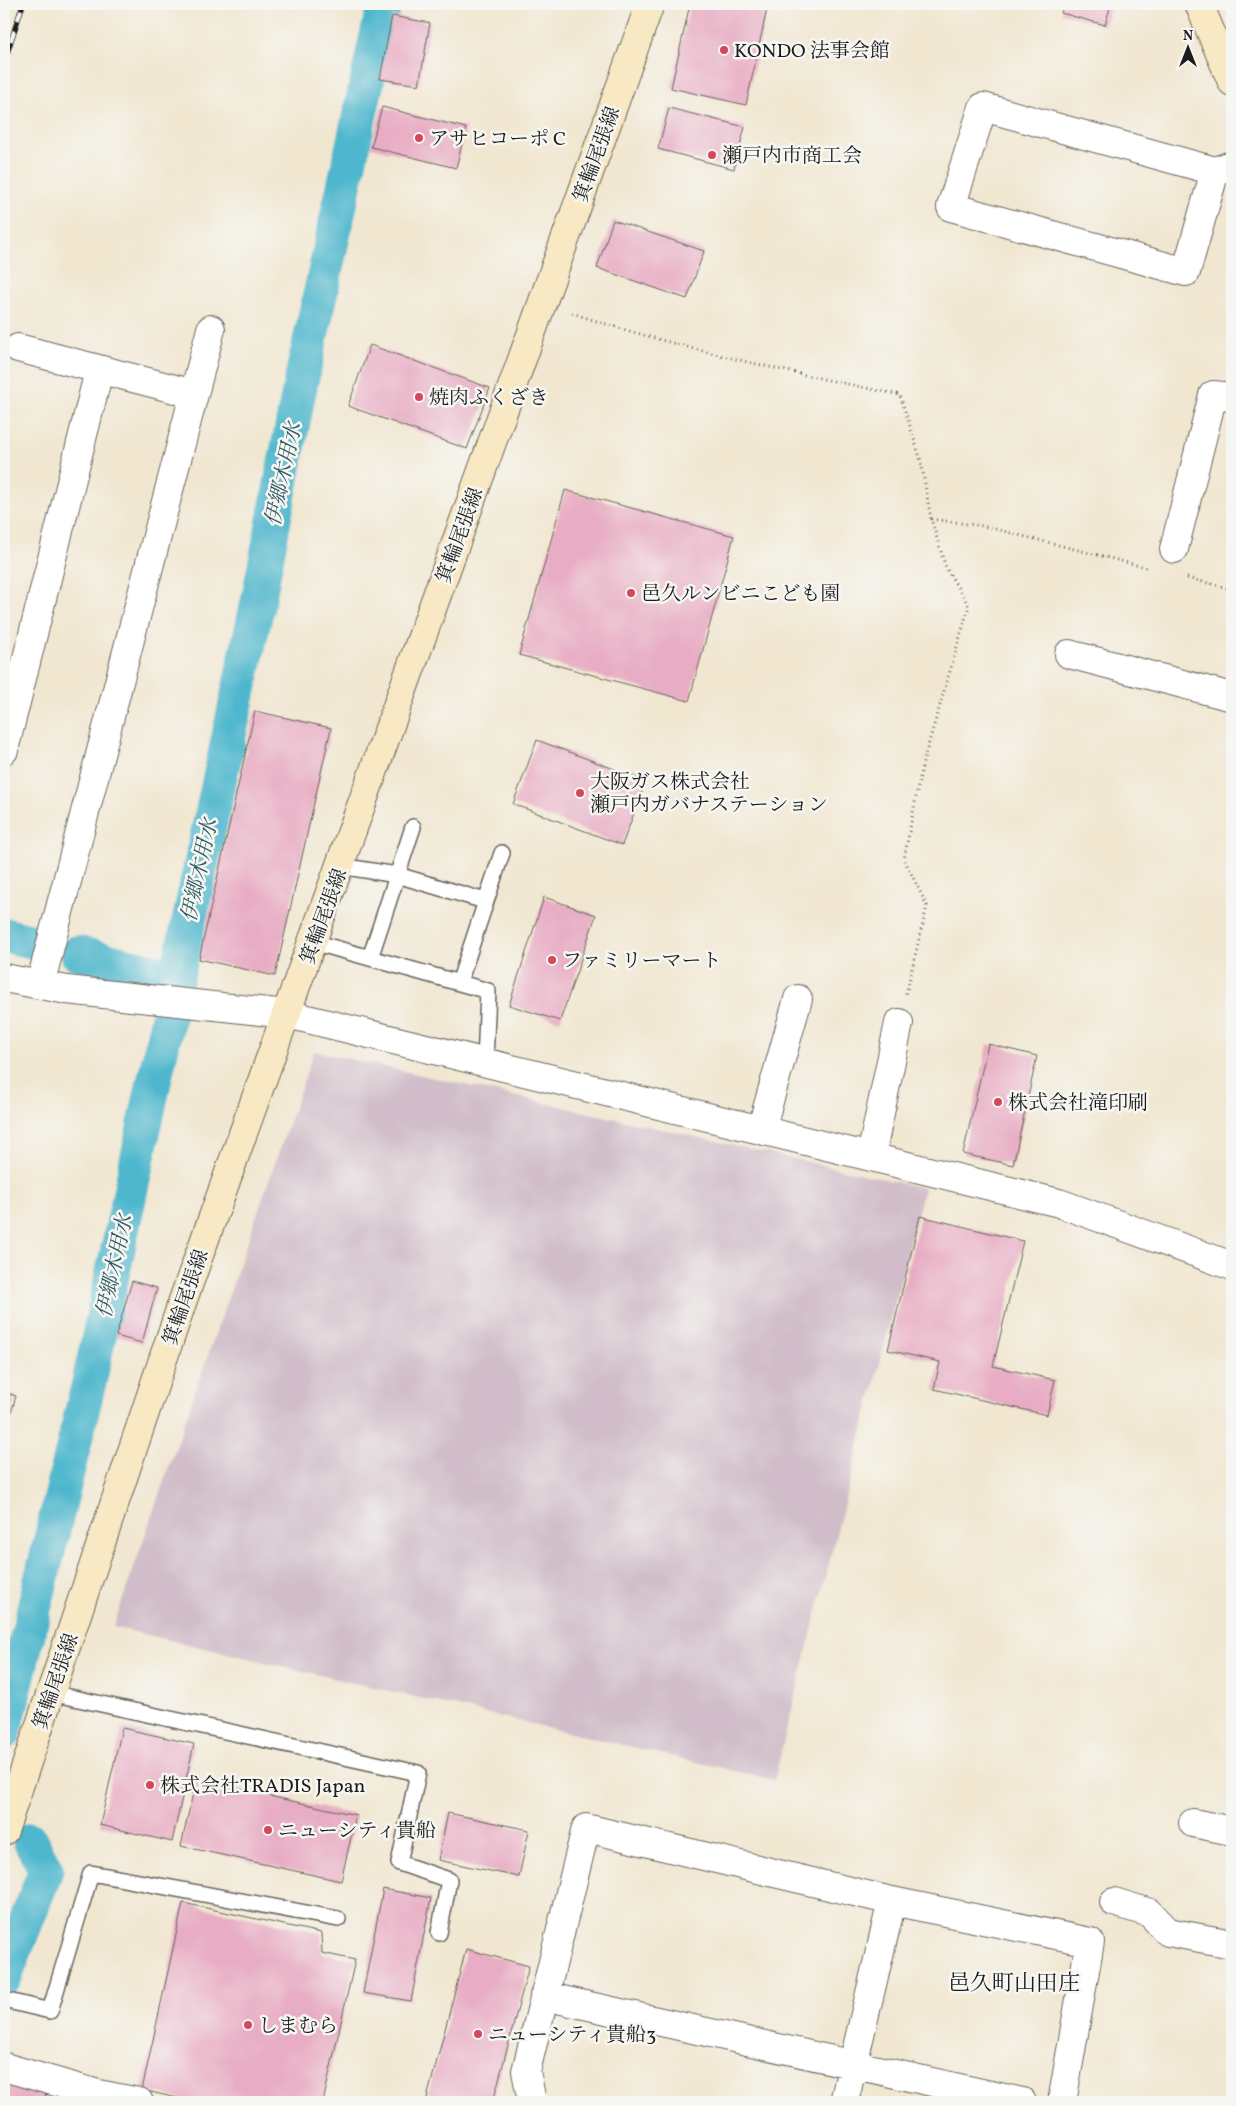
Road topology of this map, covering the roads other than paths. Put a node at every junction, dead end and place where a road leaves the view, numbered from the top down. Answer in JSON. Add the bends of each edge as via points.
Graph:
{"nodes":[{"id":1,"x":650,"y":4,"type":"edge"},
{"id":2,"x":1199,"y":4,"type":"edge"},
{"id":3,"x":1232,"y":82,"type":"edge"},
{"id":4,"x":1224,"y":168,"type":"edge"},
{"id":5,"x":211,"y":328,"type":"dead end"},
{"id":6,"x":18,"y":348,"type":"dead end"},
{"id":7,"x":99,"y":370,"type":"junction"},
{"id":8,"x":194,"y":394,"type":"junction"},
{"id":9,"x":1232,"y":397,"type":"edge"},
{"id":10,"x":1174,"y":549,"type":"dead end"},
{"id":11,"x":1069,"y":654,"type":"dead end"},
{"id":12,"x":1232,"y":698,"type":"edge"},
{"id":13,"x":4,"y":750,"type":"edge"},
{"id":14,"x":413,"y":827,"type":"dead end"},
{"id":15,"x":502,"y":853,"type":"dead end"},
{"id":16,"x":340,"y":866,"type":"junction"},
{"id":17,"x":397,"y":875,"type":"junction"},
{"id":18,"x":485,"y":901,"type":"junction"},
{"id":19,"x":313,"y":942,"type":"junction"},
{"id":20,"x":370,"y":958,"type":"junction"},
{"id":21,"x":4,"y":978,"type":"edge"},
{"id":22,"x":459,"y":982,"type":"junction"},
{"id":23,"x":40,"y":985,"type":"junction"},
{"id":24,"x":798,"y":999,"type":"dead end"},
{"id":25,"x":287,"y":1014,"type":"junction"},
{"id":26,"x":899,"y":1024,"type":"road end"},
{"id":27,"x":485,"y":1062,"type":"junction"},
{"id":28,"x":761,"y":1130,"type":"junction"},
{"id":29,"x":871,"y":1156,"type":"junction"},
{"id":30,"x":1232,"y":1266,"type":"edge"},
{"id":31,"x":51,"y":1693,"type":"junction"},
{"id":32,"x":1194,"y":1823,"type":"dead end"},
{"id":33,"x":4,"y":1828,"type":"edge"},
{"id":34,"x":1232,"y":1831,"type":"edge"},
{"id":35,"x":892,"y":1901,"type":"junction"},
{"id":36,"x":1114,"y":1902,"type":"dead end"},
{"id":37,"x":338,"y":1919,"type":"dead end"},
{"id":38,"x":438,"y":1934,"type":"dead end"},
{"id":39,"x":1232,"y":1944,"type":"edge"},
{"id":40,"x":544,"y":1996,"type":"junction"},
{"id":41,"x":7,"y":2001,"type":"edge"},
{"id":42,"x":853,"y":2064,"type":"junction"},
{"id":43,"x":4,"y":2067,"type":"edge"},
{"id":44,"x":139,"y":2102,"type":"edge"},
{"id":45,"x":532,"y":2102,"type":"edge"},
{"id":46,"x":844,"y":2102,"type":"edge"},
{"id":47,"x":1022,"y":2102,"type":"edge"},
{"id":48,"x":1062,"y":2102,"type":"edge"}],
"edges":[{"from":1,"to":16,"type":"main road","name":"箕輪尾張線"},
{"from":2,"to":3,"type":"main road"},
{"from":4,"to":4,"type":"street","via":[[983,107],[951,207],[1186,272]]},
{"from":5,"to":8,"type":"street"},
{"from":6,"to":7,"type":"street"},
{"from":7,"to":8,"type":"street"},
{"from":7,"to":13,"type":"street"},
{"from":8,"to":23,"type":"street"},
{"from":9,"to":10,"type":"street","via":[[1213,395]]},
{"from":11,"to":12,"type":"street"},
{"from":14,"to":17,"type":"lane"},
{"from":15,"to":18,"type":"lane"},
{"from":16,"to":17,"type":"lane"},
{"from":16,"to":19,"type":"main road","name":"箕輪尾張線"},
{"from":17,"to":18,"type":"lane"},
{"from":17,"to":20,"type":"lane"},
{"from":18,"to":22,"type":"lane"},
{"from":19,"to":20,"type":"lane"},
{"from":19,"to":25,"type":"main road","name":"箕輪尾張線"},
{"from":20,"to":22,"type":"lane"},
{"from":21,"to":23,"type":"street"},
{"from":22,"to":27,"type":"lane","via":[[488,991]]},
{"from":23,"to":25,"type":"street"},
{"from":24,"to":28,"type":"street"},
{"from":25,"to":27,"type":"street"},
{"from":25,"to":31,"type":"main road","name":"箕輪尾張線","via":[[183,1300]]},
{"from":26,"to":29,"type":"street"},
{"from":27,"to":28,"type":"street"},
{"from":28,"to":29,"type":"street"},
{"from":29,"to":30,"type":"street","via":[[1059,1203]]},
{"from":31,"to":33,"type":"main road","name":"箕輪尾張線"},
{"from":31,"to":38,"type":"lane","via":[[418,1773],[399,1863],[448,1880]]},
{"from":32,"to":34,"type":"street"},
{"from":35,"to":40,"type":"street","via":[[586,1828]]},
{"from":35,"to":42,"type":"street"},
{"from":35,"to":48,"type":"street","via":[[1090,1942]]},
{"from":36,"to":39,"type":"street","via":[[1150,1913],[1168,1932]]},
{"from":37,"to":41,"type":"lane","via":[[91,1873],[50,2011]]},
{"from":40,"to":42,"type":"street"},
{"from":40,"to":45,"type":"street","via":[[526,2071]]},
{"from":42,"to":46,"type":"street"},
{"from":42,"to":47,"type":"street"},
{"from":43,"to":44,"type":"street","via":[[98,2094]]}]}
